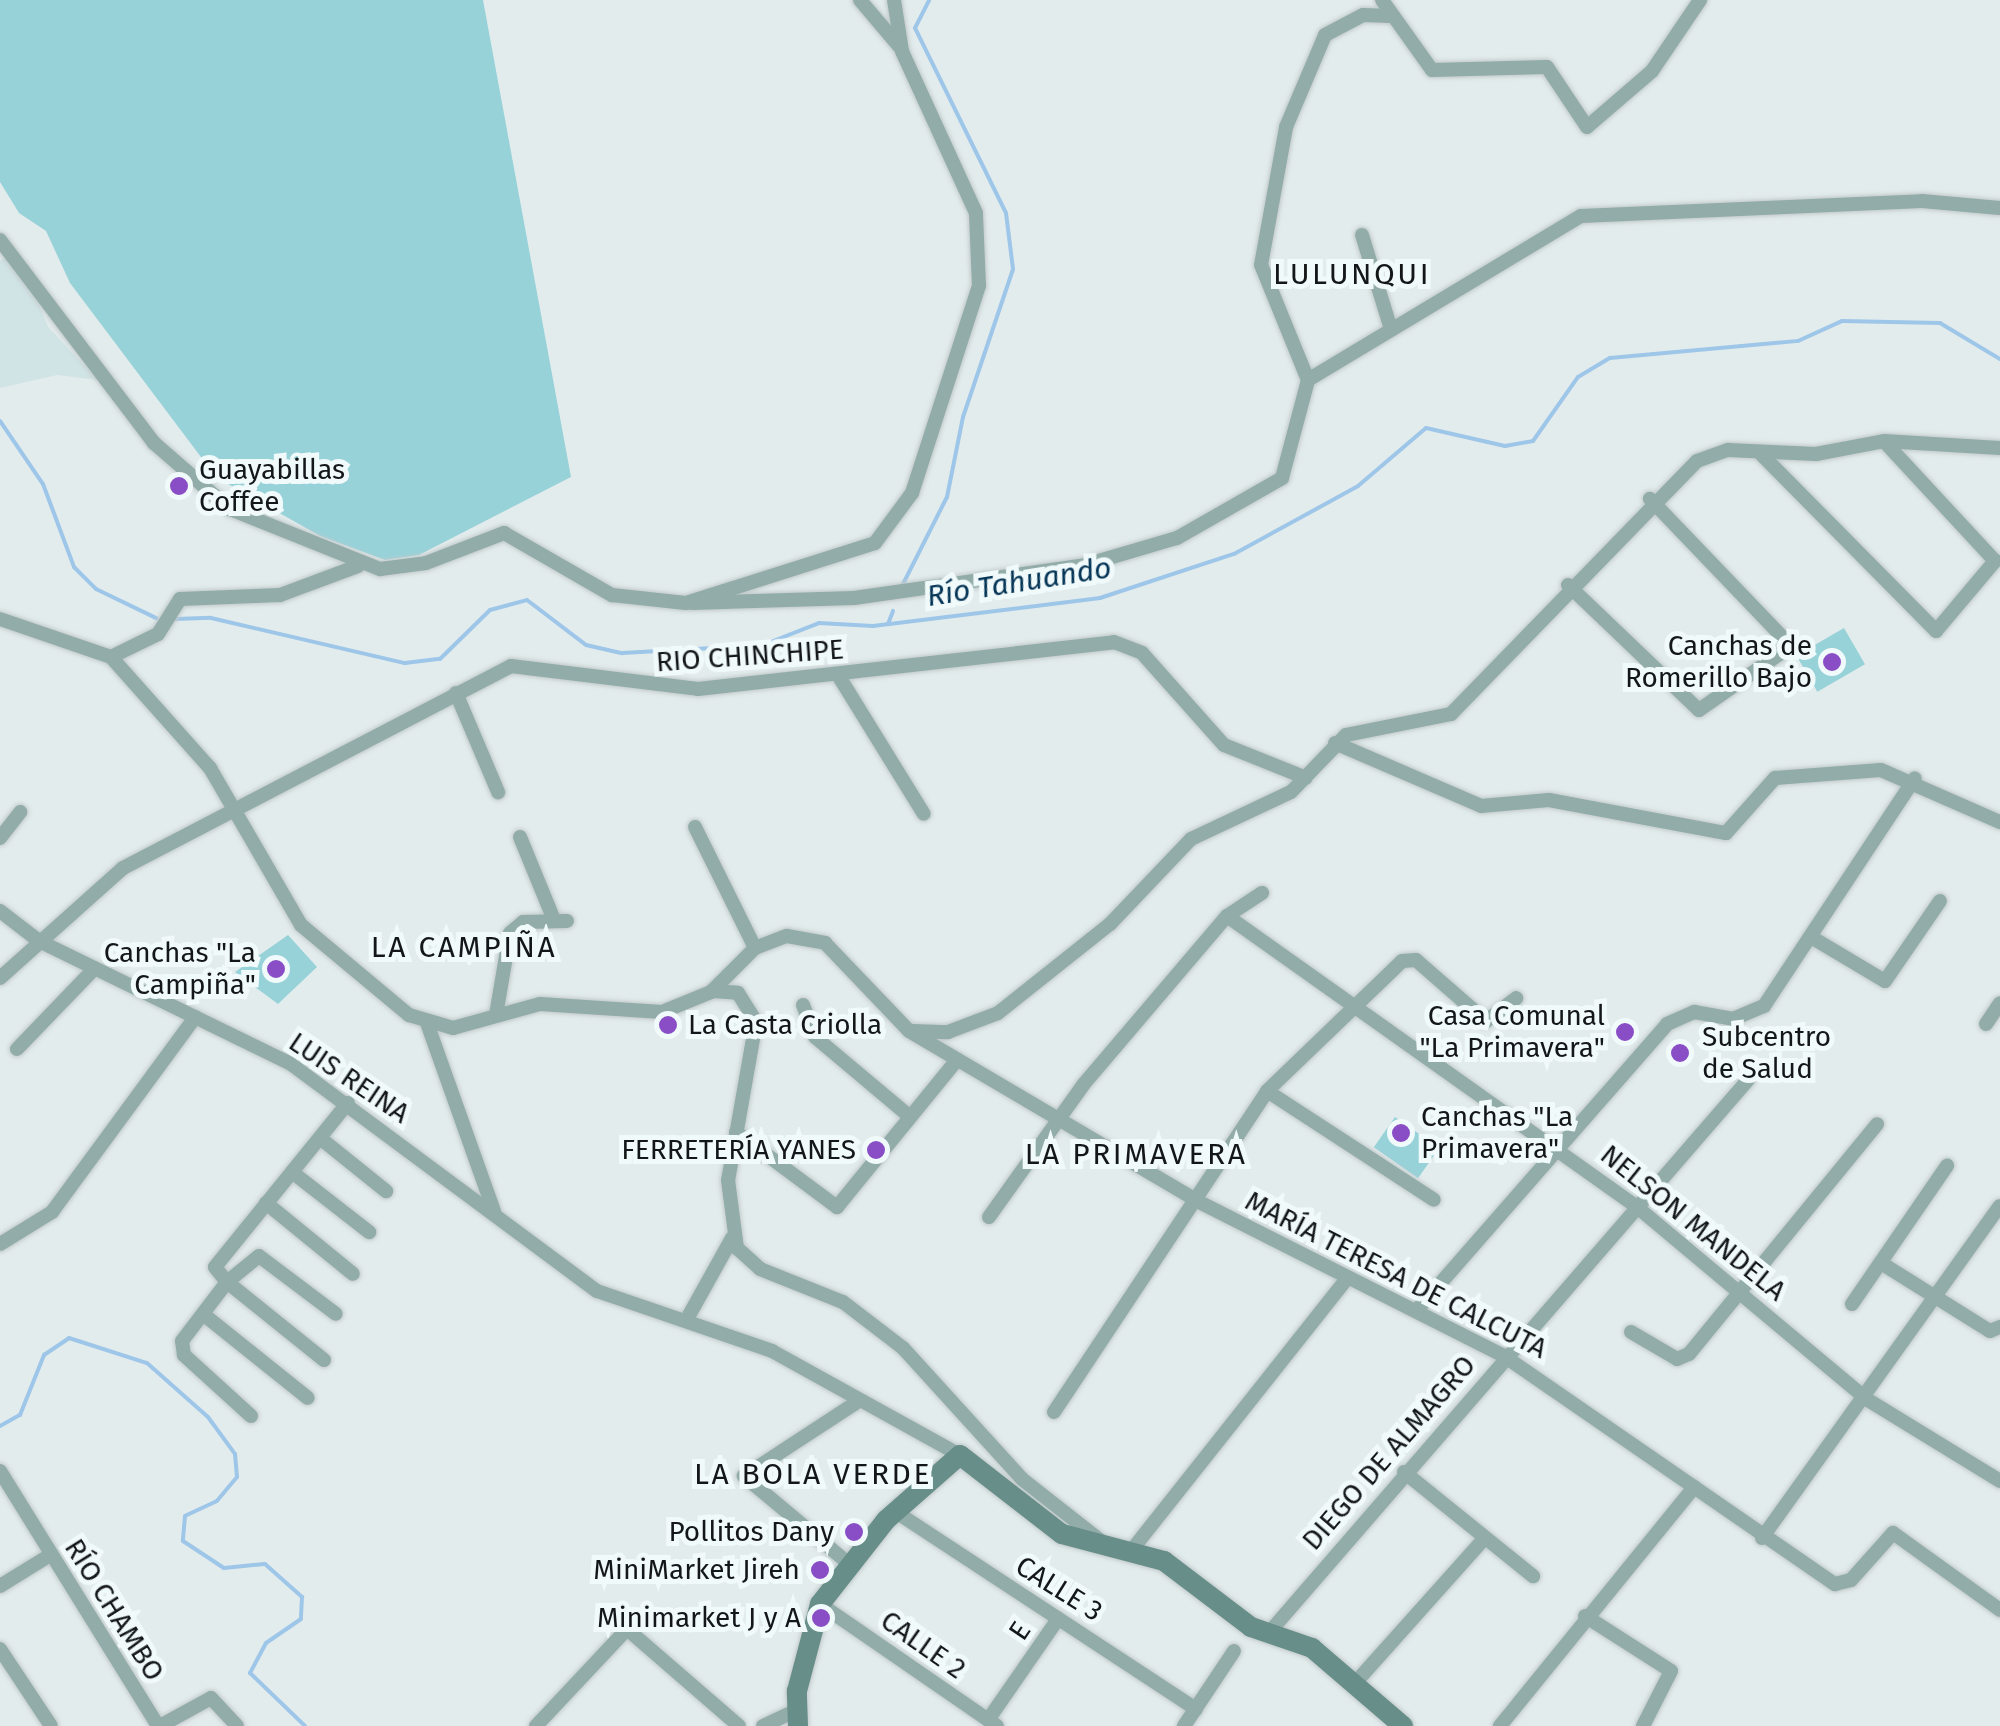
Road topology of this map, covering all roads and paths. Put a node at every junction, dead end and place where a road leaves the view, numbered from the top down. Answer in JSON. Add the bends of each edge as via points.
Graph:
{"nodes":[{"id":1,"x":860,"y":0,"type":"edge"},
{"id":2,"x":894,"y":0,"type":"edge"},
{"id":3,"x":1382,"y":0,"type":"edge"},
{"id":4,"x":1700,"y":0,"type":"edge"},
{"id":5,"x":1390,"y":16,"type":"junction"},
{"id":6,"x":902,"y":51,"type":"junction"},
{"id":7,"x":2000,"y":208,"type":"edge"},
{"id":8,"x":1362,"y":234,"type":"dead end"},
{"id":9,"x":3,"y":242,"type":"edge"},
{"id":10,"x":1390,"y":326,"type":"junction"},
{"id":11,"x":1308,"y":380,"type":"junction"},
{"id":12,"x":1884,"y":442,"type":"junction"},
{"id":13,"x":2000,"y":448,"type":"edge"},
{"id":14,"x":1761,"y":454,"type":"junction"},
{"id":15,"x":1650,"y":499,"type":"junction"},
{"id":16,"x":358,"y":566,"type":"junction"},
{"id":17,"x":1568,"y":584,"type":"junction"},
{"id":18,"x":686,"y":603,"type":"junction"},
{"id":19,"x":0,"y":620,"type":"edge"},
{"id":20,"x":111,"y":657,"type":"junction"},
{"id":21,"x":838,"y":675,"type":"junction"},
{"id":22,"x":456,"y":693,"type":"junction"},
{"id":23,"x":1335,"y":743,"type":"junction"},
{"id":24,"x":1306,"y":778,"type":"junction"},
{"id":25,"x":1915,"y":778,"type":"junction"},
{"id":26,"x":498,"y":792,"type":"dead end"},
{"id":27,"x":20,"y":812,"type":"dead end"},
{"id":28,"x":234,"y":813,"type":"junction"},
{"id":29,"x":924,"y":814,"type":"dead end"},
{"id":30,"x":2000,"y":822,"type":"edge"},
{"id":31,"x":695,"y":827,"type":"dead end"},
{"id":32,"x":520,"y":837,"type":"dead end"},
{"id":33,"x":0,"y":838,"type":"edge"},
{"id":34,"x":1262,"y":894,"type":"dead end"},
{"id":35,"x":1940,"y":902,"type":"dead end"},
{"id":36,"x":0,"y":911,"type":"edge"},
{"id":37,"x":1227,"y":916,"type":"junction"},
{"id":38,"x":1811,"y":937,"type":"junction"},
{"id":39,"x":39,"y":940,"type":"junction"},
{"id":40,"x":754,"y":948,"type":"junction"},
{"id":41,"x":95,"y":968,"type":"junction"},
{"id":42,"x":0,"y":978,"type":"edge"},
{"id":43,"x":711,"y":992,"type":"junction"},
{"id":44,"x":1516,"y":998,"type":"dead end"},
{"id":45,"x":2000,"y":1003,"type":"edge"},
{"id":46,"x":802,"y":1005,"type":"dead end"},
{"id":47,"x":1355,"y":1007,"type":"junction"},
{"id":48,"x":496,"y":1014,"type":"junction"},
{"id":49,"x":195,"y":1016,"type":"junction"},
{"id":50,"x":427,"y":1024,"type":"junction"},
{"id":51,"x":1986,"y":1024,"type":"dead end"},
{"id":52,"x":909,"y":1031,"type":"junction"},
{"id":53,"x":17,"y":1049,"type":"dead end"},
{"id":54,"x":956,"y":1060,"type":"junction"},
{"id":55,"x":1748,"y":1080,"type":"dead end"},
{"id":56,"x":1267,"y":1091,"type":"junction"},
{"id":57,"x":348,"y":1103,"type":"junction"},
{"id":58,"x":909,"y":1116,"type":"junction"},
{"id":59,"x":1057,"y":1116,"type":"junction"},
{"id":60,"x":1877,"y":1124,"type":"dead end"},
{"id":61,"x":736,"y":1132,"type":"junction"},
{"id":62,"x":320,"y":1138,"type":"junction"},
{"id":63,"x":1559,"y":1149,"type":"junction"},
{"id":64,"x":1947,"y":1166,"type":"dead end"},
{"id":65,"x":292,"y":1172,"type":"junction"},
{"id":66,"x":386,"y":1191,"type":"dead end"},
{"id":67,"x":1434,"y":1200,"type":"dead end"},
{"id":68,"x":1199,"y":1202,"type":"junction"},
{"id":69,"x":266,"y":1203,"type":"junction"},
{"id":70,"x":2000,"y":1206,"type":"edge"},
{"id":71,"x":1638,"y":1207,"type":"junction"},
{"id":72,"x":494,"y":1211,"type":"junction"},
{"id":73,"x":989,"y":1218,"type":"dead end"},
{"id":74,"x":369,"y":1232,"type":"dead end"},
{"id":75,"x":732,"y":1238,"type":"junction"},
{"id":76,"x":0,"y":1244,"type":"edge"},
{"id":77,"x":1881,"y":1263,"type":"junction"},
{"id":78,"x":354,"y":1274,"type":"dead end"},
{"id":79,"x":1346,"y":1280,"type":"junction"},
{"id":80,"x":227,"y":1282,"type":"junction"},
{"id":81,"x":1740,"y":1292,"type":"junction"},
{"id":82,"x":1938,"y":1300,"type":"junction"},
{"id":83,"x":1852,"y":1304,"type":"dead end"},
{"id":84,"x":1416,"y":1311,"type":"junction"},
{"id":85,"x":203,"y":1314,"type":"junction"},
{"id":86,"x":336,"y":1314,"type":"dead end"},
{"id":87,"x":688,"y":1319,"type":"junction"},
{"id":88,"x":2000,"y":1328,"type":"edge"},
{"id":89,"x":1630,"y":1332,"type":"dead end"},
{"id":90,"x":1504,"y":1356,"type":"junction"},
{"id":91,"x":324,"y":1360,"type":"dead end"},
{"id":92,"x":308,"y":1398,"type":"dead end"},
{"id":93,"x":1868,"y":1400,"type":"junction"},
{"id":94,"x":857,"y":1402,"type":"junction"},
{"id":95,"x":1054,"y":1412,"type":"dead end"},
{"id":96,"x":251,"y":1416,"type":"dead end"},
{"id":97,"x":960,"y":1455,"type":"junction"},
{"id":98,"x":1404,"y":1472,"type":"junction"},
{"id":99,"x":3,"y":1476,"type":"edge"},
{"id":100,"x":2000,"y":1481,"type":"edge"},
{"id":101,"x":1694,"y":1487,"type":"junction"},
{"id":102,"x":896,"y":1512,"type":"junction"},
{"id":103,"x":1762,"y":1538,"type":"junction"},
{"id":104,"x":1483,"y":1540,"type":"junction"},
{"id":105,"x":1106,"y":1546,"type":"junction"},
{"id":106,"x":1131,"y":1551,"type":"junction"},
{"id":107,"x":48,"y":1557,"type":"junction"},
{"id":108,"x":848,"y":1563,"type":"junction"},
{"id":109,"x":1533,"y":1576,"type":"dead end"},
{"id":110,"x":0,"y":1586,"type":"edge"},
{"id":111,"x":820,"y":1604,"type":"junction"},
{"id":112,"x":2000,"y":1610,"type":"edge"},
{"id":113,"x":1585,"y":1616,"type":"junction"},
{"id":114,"x":1058,"y":1619,"type":"junction"},
{"id":115,"x":1267,"y":1634,"type":"junction"},
{"id":116,"x":0,"y":1649,"type":"edge"},
{"id":117,"x":1234,"y":1651,"type":"dead end"},
{"id":118,"x":1356,"y":1682,"type":"junction"},
{"id":119,"x":1196,"y":1708,"type":"junction"},
{"id":120,"x":796,"y":1719,"type":"edge"},
{"id":121,"x":992,"y":1723,"type":"edge"},
{"id":122,"x":1397,"y":1724,"type":"edge"},
{"id":123,"x":51,"y":1726,"type":"edge"},
{"id":124,"x":159,"y":1726,"type":"edge"},
{"id":125,"x":237,"y":1726,"type":"edge"},
{"id":126,"x":536,"y":1726,"type":"edge"},
{"id":127,"x":740,"y":1726,"type":"edge"},
{"id":128,"x":763,"y":1726,"type":"edge"},
{"id":129,"x":1184,"y":1726,"type":"edge"},
{"id":130,"x":1500,"y":1726,"type":"edge"},
{"id":131,"x":1643,"y":1726,"type":"edge"}],
"edges":[{"from":1,"to":6,"type":"street"},
{"from":2,"to":6,"type":"street"},
{"from":3,"to":5,"type":"street"},
{"from":4,"to":5,"type":"street","via":[[1652,71],[1587,127],[1547,66],[1432,70]]},
{"from":5,"to":11,"type":"street","via":[[1363,16],[1324,35],[1286,128],[1260,265]]},
{"from":6,"to":18,"type":"street","via":[[976,214],[979,286],[912,494],[875,543]]},
{"from":7,"to":10,"type":"street","via":[[1922,201],[1581,216]]},
{"from":8,"to":10,"type":"street"},
{"from":9,"to":16,"type":"street","via":[[181,474],[230,509]]},
{"from":10,"to":11,"type":"street"},
{"from":11,"to":18,"type":"street","via":[[1282,478],[1177,538],[1085,565],[873,595]]},
{"from":12,"to":13,"type":"street"},
{"from":12,"to":14,"type":"street"},
{"from":12,"to":14,"type":"street","via":[[1995,560],[1936,631]]},
{"from":14,"to":15,"type":"street","via":[[1712,453]]},
{"from":15,"to":17,"type":"street"},
{"from":15,"to":17,"type":"street","via":[[1791,646],[1699,710]]},
{"from":16,"to":18,"type":"street","via":[[426,563],[504,533],[612,595]]},
{"from":16,"to":20,"type":"street","via":[[280,595],[175,601],[158,634]]},
{"from":17,"to":23,"type":"street","via":[[1450,714]]},
{"from":19,"to":20,"type":"street"},
{"from":20,"to":28,"type":"street","via":[[176,724]]},
{"from":21,"to":22,"type":"street","name":"RIO CHINCHIPE","via":[[642,689],[511,666]]},
{"from":21,"to":24,"type":"street","name":"RIO CHINCHIPE","via":[[1129,646],[1210,735]]},
{"from":21,"to":29,"type":"street"},
{"from":22,"to":26,"type":"street"},
{"from":22,"to":28,"type":"street","name":"RIO CHINCHIPE"},
{"from":23,"to":24,"type":"street"},
{"from":23,"to":25,"type":"street","via":[[1482,806],[1549,800],[1712,834],[1726,834],[1786,774]]},
{"from":24,"to":52,"type":"street","via":[[1191,838],[1110,924],[998,1013],[948,1032]]},
{"from":25,"to":30,"type":"street"},
{"from":25,"to":38,"type":"street"},
{"from":27,"to":33,"type":"street"},
{"from":28,"to":39,"type":"street","name":"RIO CHINCHIPE","via":[[122,868]]},
{"from":28,"to":50,"type":"street","via":[[327,954]]},
{"from":31,"to":40,"type":"street"},
{"from":32,"to":48,"type":"street","via":[[560,920],[510,933],[513,958]]},
{"from":34,"to":37,"type":"street"},
{"from":35,"to":38,"type":"street","via":[[1884,981]]},
{"from":36,"to":39,"type":"street","name":"LUIS REINA"},
{"from":37,"to":47,"type":"street","name":"NELSON MANDELA"},
{"from":37,"to":59,"type":"street"},
{"from":38,"to":63,"type":"street","via":[[1749,1016],[1694,1012],[1667,1024]]},
{"from":39,"to":41,"type":"street","name":"LUIS REINA"},
{"from":39,"to":42,"type":"street","name":"RIO CHINCHIPE"},
{"from":40,"to":43,"type":"street"},
{"from":40,"to":52,"type":"street","name":"MARÍA TERESA DE CALCUTA","via":[[786,936],[824,943]]},
{"from":41,"to":49,"type":"street","name":"LUIS REINA"},
{"from":41,"to":53,"type":"street"},
{"from":43,"to":48,"type":"street","via":[[662,1012],[540,1004]]},
{"from":43,"to":61,"type":"street","via":[[738,993],[756,1022]]},
{"from":44,"to":47,"type":"street","via":[[1486,1021],[1408,958]]},
{"from":45,"to":51,"type":"street"},
{"from":46,"to":58,"type":"street","via":[[815,1037]]},
{"from":47,"to":56,"type":"street"},
{"from":47,"to":63,"type":"street","name":"NELSON MANDELA"},
{"from":48,"to":50,"type":"street","via":[[452,1028]]},
{"from":49,"to":57,"type":"street","name":"LUIS REINA"},
{"from":49,"to":76,"type":"street","via":[[52,1212]]},
{"from":50,"to":72,"type":"street"},
{"from":52,"to":54,"type":"street","name":"MARÍA TERESA DE CALCUTA"},
{"from":54,"to":58,"type":"street"},
{"from":54,"to":59,"type":"street","name":"MARÍA TERESA DE CALCUTA"},
{"from":55,"to":71,"type":"street","name":"DIEGO DE ALMAGRO"},
{"from":56,"to":67,"type":"street"},
{"from":56,"to":68,"type":"street"},
{"from":57,"to":62,"type":"street"},
{"from":57,"to":72,"type":"street","name":"LUIS REINA"},
{"from":58,"to":61,"type":"street","via":[[837,1207]]},
{"from":59,"to":68,"type":"street","name":"MARÍA TERESA DE CALCUTA"},
{"from":59,"to":73,"type":"street"},
{"from":60,"to":81,"type":"street"},
{"from":61,"to":75,"type":"street","via":[[726,1205]]},
{"from":62,"to":65,"type":"street"},
{"from":62,"to":66,"type":"street"},
{"from":63,"to":71,"type":"street","name":"NELSON MANDELA"},
{"from":63,"to":84,"type":"street"},
{"from":64,"to":77,"type":"street"},
{"from":65,"to":69,"type":"street"},
{"from":65,"to":74,"type":"street"},
{"from":68,"to":79,"type":"street","name":"MARÍA TERESA DE CALCUTA"},
{"from":68,"to":95,"type":"street"},
{"from":69,"to":78,"type":"street"},
{"from":69,"to":80,"type":"street","via":[[215,1267]]},
{"from":70,"to":82,"type":"street"},
{"from":71,"to":81,"type":"street","name":"NELSON MANDELA"},
{"from":71,"to":90,"type":"street","name":"DIEGO DE ALMAGRO"},
{"from":72,"to":87,"type":"street","name":"LUIS REINA","via":[[544,1259],[597,1291]]},
{"from":75,"to":87,"type":"street"},
{"from":75,"to":105,"type":"street","via":[[760,1269],[826,1293],[903,1348],[1022,1479]]},
{"from":77,"to":82,"type":"street"},
{"from":77,"to":83,"type":"street"},
{"from":79,"to":84,"type":"street","name":"MARÍA TERESA DE CALCUTA"},
{"from":79,"to":106,"type":"street"},
{"from":80,"to":85,"type":"street"},
{"from":80,"to":86,"type":"street","via":[[259,1256]]},
{"from":80,"to":91,"type":"street"},
{"from":81,"to":89,"type":"street","via":[[1684,1358]]},
{"from":81,"to":93,"type":"street","name":"NELSON MANDELA"},
{"from":82,"to":88,"type":"street","via":[[1990,1331]]},
{"from":82,"to":93,"type":"street"},
{"from":84,"to":90,"type":"street","name":"MARÍA TERESA DE CALCUTA"},
{"from":85,"to":92,"type":"street"},
{"from":85,"to":96,"type":"street","via":[[182,1340],[184,1355]]},
{"from":87,"to":94,"type":"street","name":"LUIS REINA","via":[[772,1352]]},
{"from":90,"to":98,"type":"street","name":"DIEGO DE ALMAGRO"},
{"from":90,"to":101,"type":"street","name":"MARÍA TERESA DE CALCUTA"},
{"from":93,"to":100,"type":"street","name":"NELSON MANDELA"},
{"from":93,"to":103,"type":"street"},
{"from":94,"to":97,"type":"street","name":"LUIS REINA"},
{"from":94,"to":108,"type":"street","via":[[744,1476]]},
{"from":97,"to":102,"type":"main road"},
{"from":97,"to":105,"type":"main road","via":[[1062,1534]]},
{"from":98,"to":104,"type":"street"},
{"from":98,"to":115,"type":"street","name":"DIEGO DE ALMAGRO"},
{"from":99,"to":107,"type":"street","name":"RÍO CHAMBO"},
{"from":101,"to":103,"type":"street","name":"MARÍA TERESA DE CALCUTA"},
{"from":101,"to":113,"type":"street"},
{"from":102,"to":108,"type":"main road"},
{"from":102,"to":114,"type":"street","name":"CALLE 3"},
{"from":103,"to":112,"type":"street","name":"MARÍA TERESA DE CALCUTA","via":[[1844,1585],[1885,1538],[1902,1535]]},
{"from":104,"to":109,"type":"street"},
{"from":104,"to":118,"type":"street"},
{"from":105,"to":106,"type":"main road"},
{"from":106,"to":115,"type":"main road","via":[[1180,1570]]},
{"from":107,"to":110,"type":"street"},
{"from":107,"to":124,"type":"street","name":"RÍO CHAMBO"},
{"from":108,"to":111,"type":"main road"},
{"from":111,"to":120,"type":"main road"},
{"from":111,"to":121,"type":"street","name":"CALLE 2"},
{"from":113,"to":130,"type":"street"},
{"from":113,"to":131,"type":"street","via":[[1671,1670]]},
{"from":114,"to":119,"type":"street","name":"CALLE 3"},
{"from":114,"to":121,"type":"street","name":"E"},
{"from":115,"to":118,"type":"main road","via":[[1312,1648]]},
{"from":116,"to":123,"type":"street"},
{"from":117,"to":119,"type":"street"},
{"from":118,"to":122,"type":"main road"},
{"from":119,"to":129,"type":"street"},
{"from":120,"to":128,"type":"street"},
{"from":124,"to":125,"type":"street","via":[[212,1698]]},
{"from":126,"to":127,"type":"street","via":[[627,1629]]}]}
